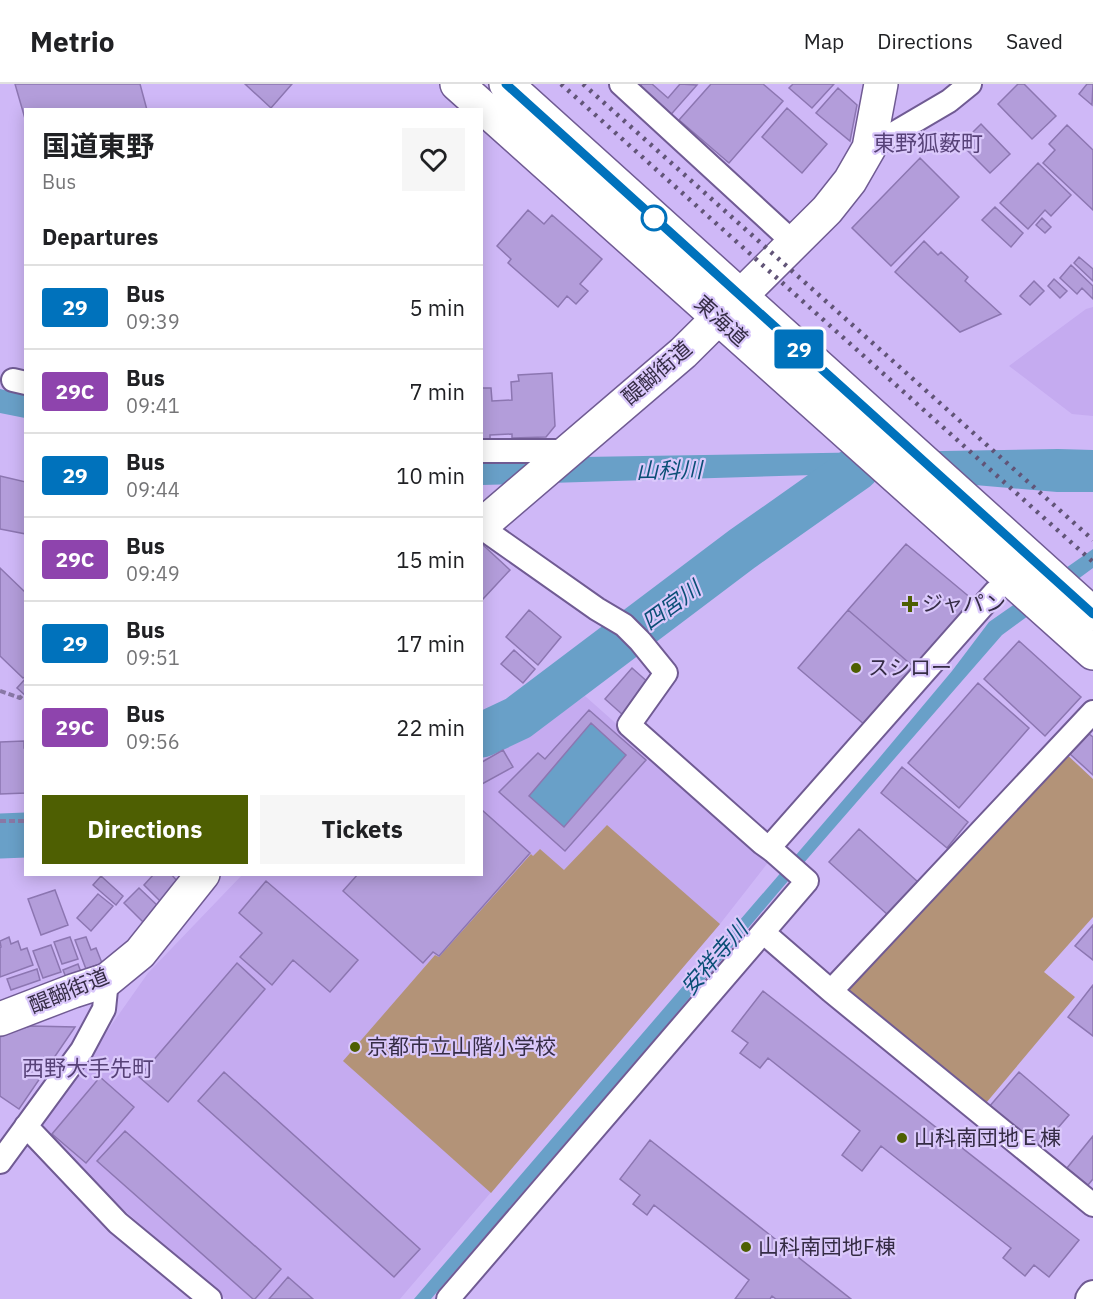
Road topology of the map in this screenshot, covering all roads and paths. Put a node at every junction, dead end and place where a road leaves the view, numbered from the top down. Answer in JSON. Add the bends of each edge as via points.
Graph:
{"nodes":[{"id":1,"x":457,"y":84,"type":"edge"},
{"id":2,"x":506,"y":84,"type":"edge"},
{"id":3,"x":621,"y":84,"type":"edge"},
{"id":4,"x":881,"y":84,"type":"edge"},
{"id":5,"x":969,"y":84,"type":"edge"},
{"id":6,"x":869,"y":148,"type":"junction"},
{"id":7,"x":794,"y":243,"type":"junction"},
{"id":8,"x":729,"y":307,"type":"junction"},
{"id":9,"x":483,"y":451,"type":"edge"},
{"id":10,"x":561,"y":457,"type":"junction"},
{"id":11,"x":489,"y":519,"type":"edge"},
{"id":12,"x":994,"y":592,"type":"dead end"},
{"id":13,"x":1093,"y":614,"type":"edge"},
{"id":14,"x":1093,"y":653,"type":"edge"},
{"id":15,"x":0,"y":691,"type":"edge"},
{"id":16,"x":23,"y":694,"type":"dead end"},
{"id":17,"x":1093,"y":712,"type":"edge"},
{"id":18,"x":0,"y":821,"type":"edge"},
{"id":19,"x":24,"y":821,"type":"edge"},
{"id":20,"x":771,"y":849,"type":"junction"},
{"id":21,"x":201,"y":876,"type":"edge"},
{"id":22,"x":764,"y":933,"type":"junction"},
{"id":23,"x":107,"y":980,"type":"junction"},
{"id":24,"x":831,"y":991,"type":"junction"},
{"id":25,"x":0,"y":1019,"type":"edge"},
{"id":26,"x":26,"y":1126,"type":"junction"},
{"id":27,"x":0,"y":1162,"type":"edge"},
{"id":28,"x":1093,"y":1205,"type":"edge"},
{"id":29,"x":1093,"y":1295,"type":"edge"},
{"id":30,"x":210,"y":1299,"type":"edge"},
{"id":31,"x":448,"y":1299,"type":"edge"},
{"id":32,"x":1090,"y":1299,"type":"edge"}],
"edges":[{"from":1,"to":8,"type":"main road","name":"東海道"},
{"from":2,"to":8,"type":"main road","name":"東海道"},
{"from":3,"to":7,"type":"street"},
{"from":4,"to":6,"type":"main road","name":"醍醐街道"},
{"from":5,"to":6,"type":"street","via":[[949,101]]},
{"from":6,"to":7,"type":"main road","name":"醍醐街道","via":[[850,181]]},
{"from":7,"to":8,"type":"main road","name":"醍醐街道"},
{"from":8,"to":10,"type":"main road","name":"醍醐街道","via":[[683,353]]},
{"from":8,"to":13,"type":"main road","name":"東海道"},
{"from":8,"to":14,"type":"main road","name":"東海道"},
{"from":9,"to":10,"type":"street"},
{"from":10,"to":11,"type":"main road","name":"醍醐街道"},
{"from":11,"to":20,"type":"street","via":[[597,609],[632,633],[666,673],[628,724]]},
{"from":12,"to":20,"type":"street"},
{"from":15,"to":16,"type":"path","via":[[20,698]]},
{"from":17,"to":24,"type":"street"},
{"from":18,"to":19,"type":"path"},
{"from":20,"to":22,"type":"street","via":[[807,881]]},
{"from":21,"to":23,"type":"main road","name":"醍醐街道","via":[[140,953]]},
{"from":22,"to":24,"type":"street"},
{"from":22,"to":31,"type":"street"},
{"from":23,"to":25,"type":"main road","name":"醍醐街道"},
{"from":23,"to":26,"type":"street","via":[[104,1009],[82,1050]]},
{"from":24,"to":28,"type":"street"},
{"from":26,"to":27,"type":"street"},
{"from":26,"to":30,"type":"street","via":[[118,1223]]},
{"from":29,"to":32,"type":"street"}]}
